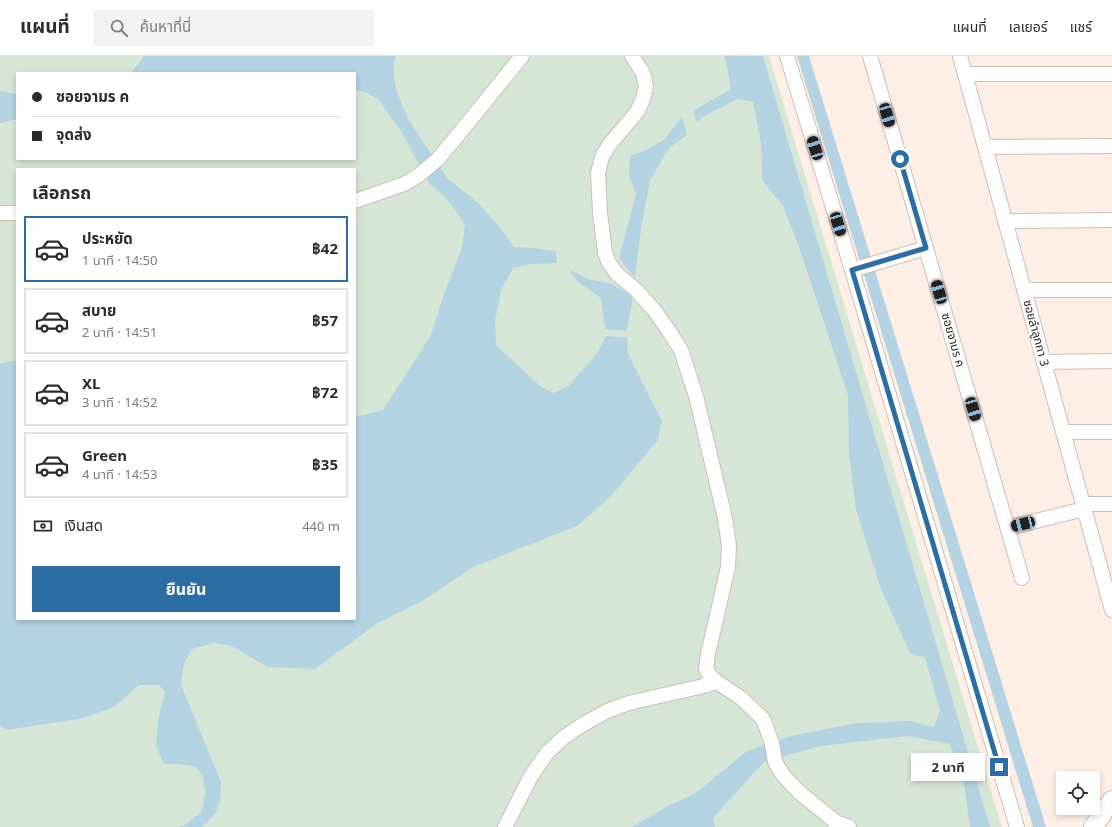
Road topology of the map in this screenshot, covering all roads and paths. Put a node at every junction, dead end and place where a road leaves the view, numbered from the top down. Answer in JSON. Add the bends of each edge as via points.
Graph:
{"nodes":[{"id":1,"x":522,"y":56,"type":"edge"},
{"id":2,"x":632,"y":56,"type":"edge"},
{"id":3,"x":786,"y":56,"type":"edge"},
{"id":4,"x":870,"y":56,"type":"edge"},
{"id":5,"x":960,"y":56,"type":"edge"},
{"id":6,"x":965,"y":74,"type":"junction"},
{"id":7,"x":1112,"y":74,"type":"edge"},
{"id":8,"x":1112,"y":146,"type":"edge"},
{"id":9,"x":985,"y":147,"type":"junction"},
{"id":10,"x":356,"y":201,"type":"edge"},
{"id":11,"x":0,"y":213,"type":"edge"},
{"id":12,"x":16,"y":213,"type":"edge"},
{"id":13,"x":1112,"y":220,"type":"edge"},
{"id":14,"x":1006,"y":221,"type":"junction"},
{"id":15,"x":926,"y":248,"type":"junction"},
{"id":16,"x":864,"y":266,"type":"junction"},
{"id":17,"x":1024,"y":290,"type":"junction"},
{"id":18,"x":1112,"y":290,"type":"edge"},
{"id":19,"x":1044,"y":362,"type":"junction"},
{"id":20,"x":1112,"y":362,"type":"edge"},
{"id":21,"x":1063,"y":432,"type":"junction"},
{"id":22,"x":1112,"y":432,"type":"edge"},
{"id":23,"x":1112,"y":504,"type":"edge"},
{"id":24,"x":1084,"y":507,"type":"junction"},
{"id":25,"x":1008,"y":528,"type":"junction"},
{"id":26,"x":1022,"y":578,"type":"dead end"},
{"id":27,"x":1112,"y":610,"type":"edge"},
{"id":28,"x":717,"y":682,"type":"junction"},
{"id":29,"x":1112,"y":800,"type":"edge"},
{"id":30,"x":841,"y":826,"type":"edge"},
{"id":31,"x":505,"y":827,"type":"edge"},
{"id":32,"x":1017,"y":827,"type":"edge"},
{"id":33,"x":1093,"y":827,"type":"edge"}],
"edges":[{"from":1,"to":10,"type":"street","via":[[438,159],[404,184]]},
{"from":2,"to":28,"type":"street","via":[[643,73],[646,86],[637,112],[602,157],[598,174],[605,253],[617,274],[636,290],[669,331],[681,350],[696,396],[725,518],[729,546],[728,567],[706,668]]},
{"from":3,"to":16,"type":"street"},
{"from":4,"to":15,"type":"street","name":"ซอยจามร ค"},
{"from":5,"to":6,"type":"street","name":"ซอยลำลูกกา 3"},
{"from":6,"to":7,"type":"street"},
{"from":6,"to":9,"type":"street","name":"ซอยลำลูกกา 3"},
{"from":8,"to":9,"type":"street"},
{"from":9,"to":14,"type":"street","name":"ซอยลำลูกกา 3"},
{"from":11,"to":12,"type":"street"},
{"from":13,"to":14,"type":"street"},
{"from":14,"to":17,"type":"street","name":"ซอยลำลูกกา 3"},
{"from":15,"to":16,"type":"street"},
{"from":15,"to":25,"type":"street","name":"ซอยจามร ค"},
{"from":16,"to":32,"type":"street"},
{"from":17,"to":18,"type":"street"},
{"from":17,"to":19,"type":"street","name":"ซอยลำลูกกา 3"},
{"from":19,"to":20,"type":"street"},
{"from":19,"to":21,"type":"street","name":"ซอยลำลูกกา 3"},
{"from":21,"to":22,"type":"street"},
{"from":21,"to":24,"type":"street","name":"ซอยลำลูกกา 3"},
{"from":23,"to":24,"type":"street"},
{"from":24,"to":25,"type":"street"},
{"from":24,"to":27,"type":"street","name":"ซอยลำลูกกา 3"},
{"from":25,"to":26,"type":"street","name":"ซอยจามร ค"},
{"from":28,"to":30,"type":"street","via":[[741,698],[763,719],[775,762],[784,775],[799,792]]},
{"from":28,"to":31,"type":"street","via":[[629,702],[607,711],[564,737],[547,753],[531,776]]},
{"from":29,"to":33,"type":"main road"}]}
